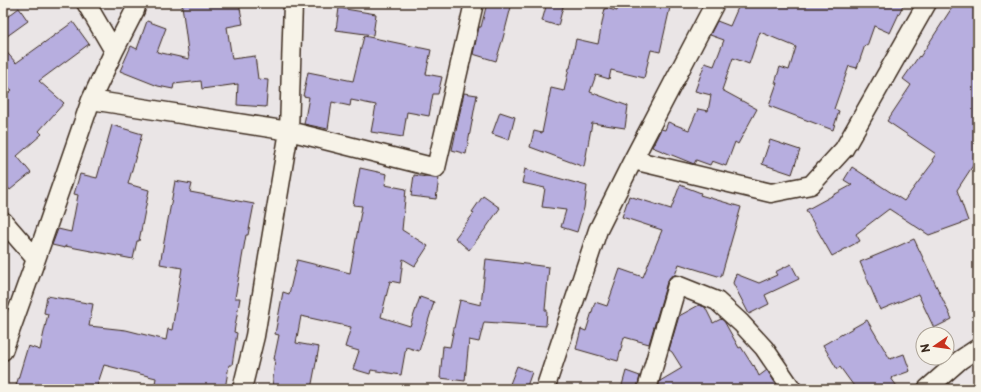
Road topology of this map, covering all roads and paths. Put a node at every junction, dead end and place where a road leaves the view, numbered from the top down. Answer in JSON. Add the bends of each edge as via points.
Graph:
{"nodes":[{"id":1,"x":86,"y":3,"type":"edge"},
{"id":2,"x":137,"y":3,"type":"edge"},
{"id":3,"x":293,"y":3,"type":"edge"},
{"id":4,"x":474,"y":3,"type":"edge"},
{"id":5,"x":714,"y":3,"type":"edge"},
{"id":6,"x":927,"y":3,"type":"edge"},
{"id":7,"x":114,"y":51,"type":"junction"},
{"id":8,"x":91,"y":100,"type":"junction"},
{"id":9,"x":289,"y":131,"type":"junction"},
{"id":10,"x":633,"y":160,"type":"junction"},
{"id":11,"x":3,"y":222,"type":"edge"},
{"id":12,"x":36,"y":259,"type":"junction"},
{"id":13,"x":978,"y":348,"type":"edge"},
{"id":14,"x":3,"y":351,"type":"edge"},
{"id":15,"x":242,"y":389,"type":"edge"},
{"id":16,"x":545,"y":389,"type":"edge"},
{"id":17,"x":647,"y":389,"type":"edge"},
{"id":18,"x":792,"y":389,"type":"edge"},
{"id":19,"x":927,"y":389,"type":"edge"}],
"edges":[{"from":1,"to":7,"type":"street"},
{"from":2,"to":7,"type":"street"},
{"from":3,"to":9,"type":"street"},
{"from":4,"to":9,"type":"street","via":[[436,168]]},
{"from":5,"to":10,"type":"street"},
{"from":6,"to":10,"type":"street","via":[[844,149],[811,185],[771,193]]},
{"from":7,"to":8,"type":"street"},
{"from":8,"to":9,"type":"street"},
{"from":8,"to":12,"type":"street"},
{"from":9,"to":15,"type":"street","via":[[255,336]]},
{"from":10,"to":16,"type":"street","via":[[598,230]]},
{"from":11,"to":12,"type":"street"},
{"from":12,"to":14,"type":"street"},
{"from":13,"to":19,"type":"street"},
{"from":17,"to":18,"type":"street","via":[[677,285],[717,301],[764,348]]}]}
